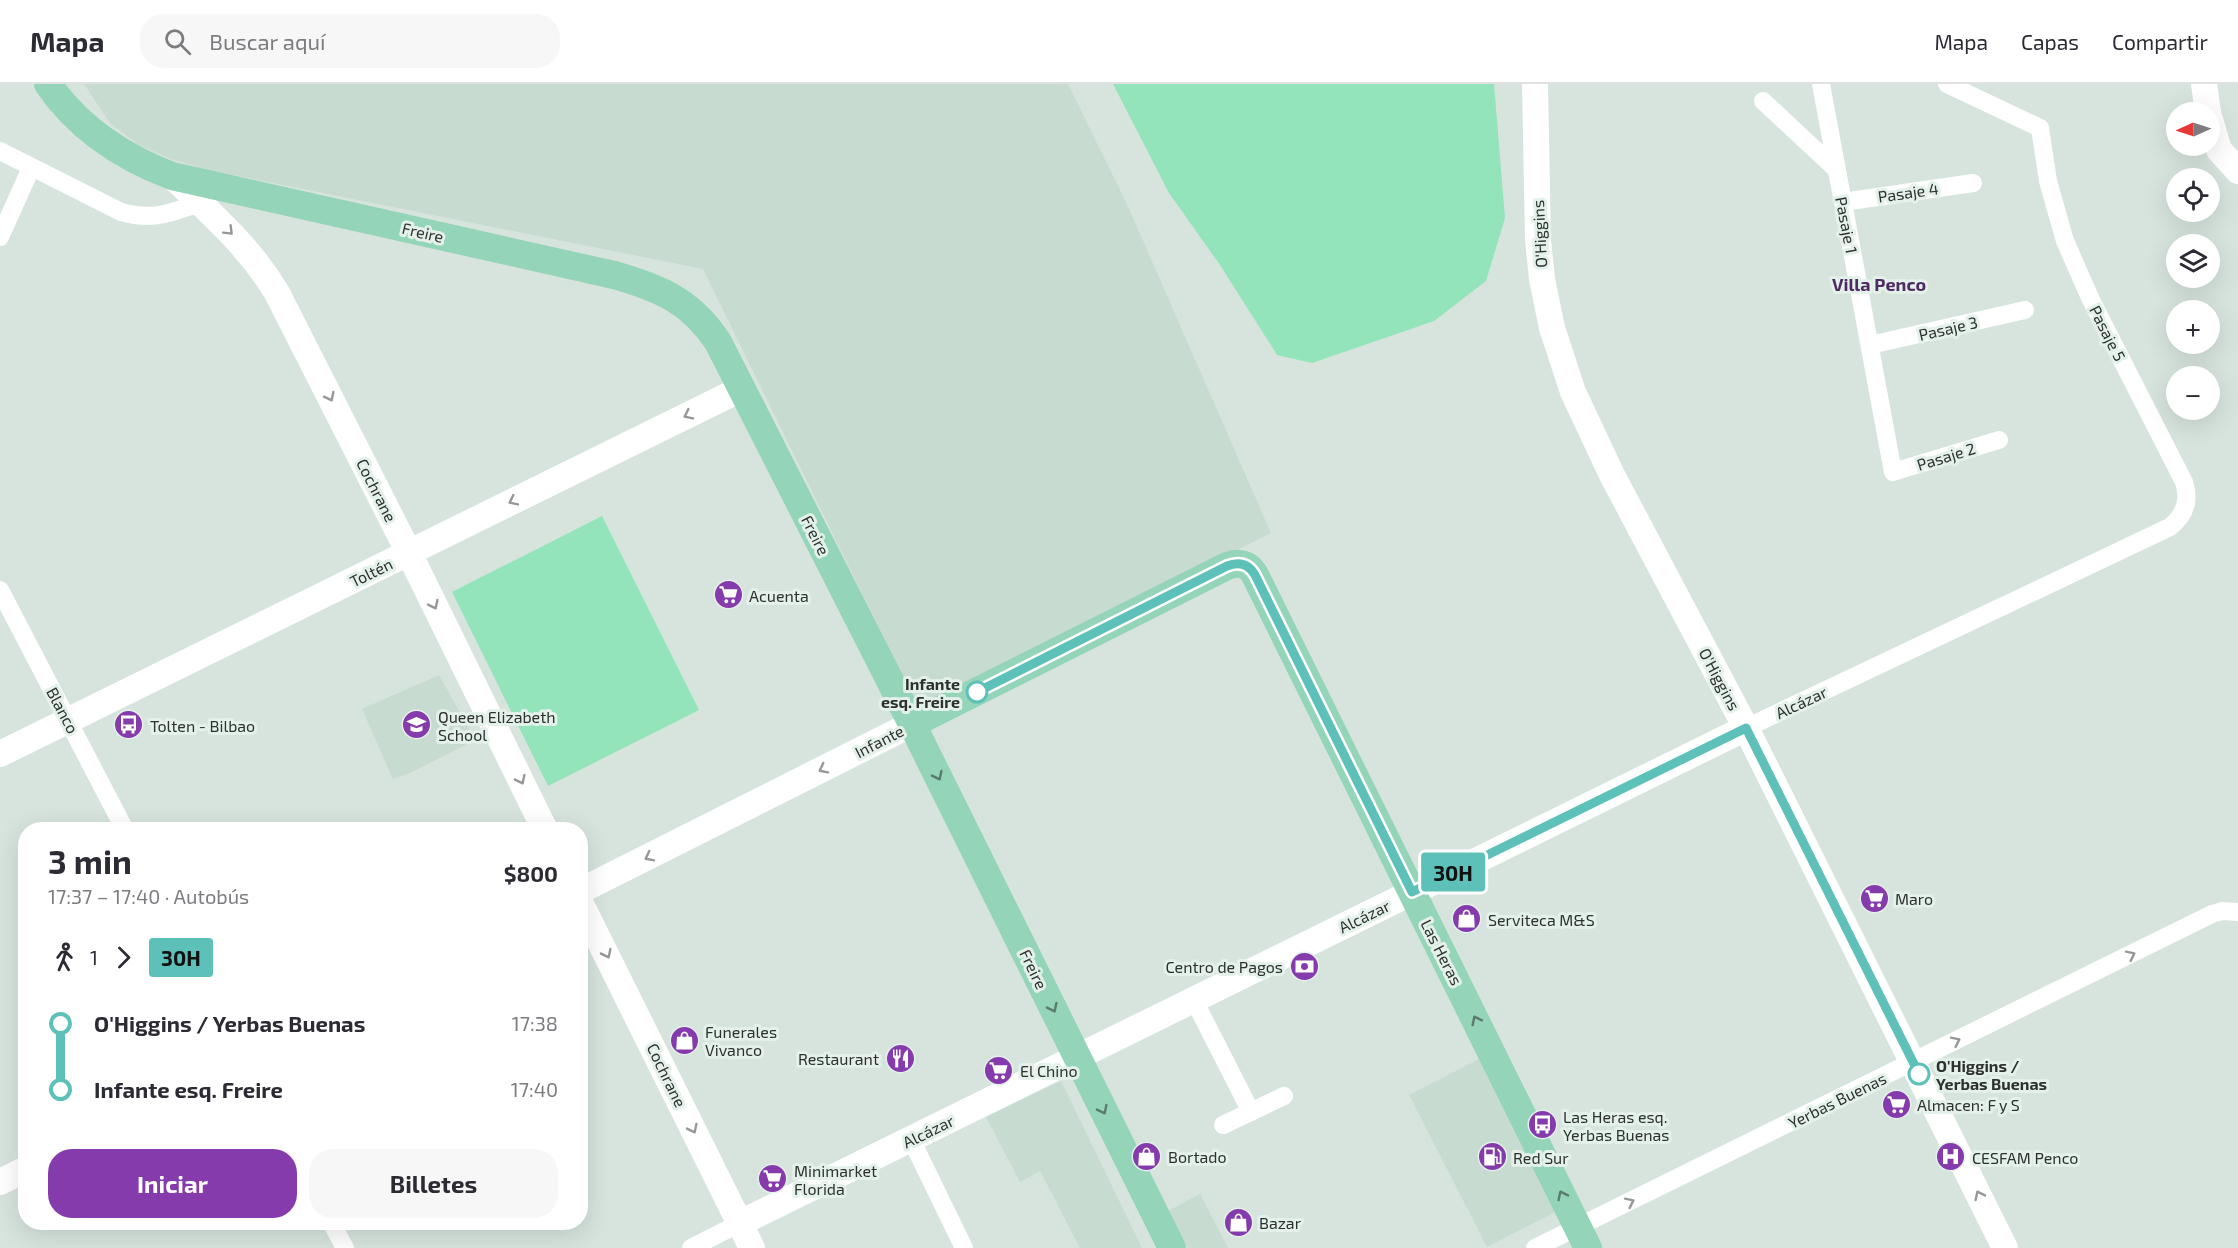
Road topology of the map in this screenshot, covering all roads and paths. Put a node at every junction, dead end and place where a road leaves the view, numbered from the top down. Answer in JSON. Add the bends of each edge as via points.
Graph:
{"nodes":[{"id":1,"x":48,"y":84,"type":"edge"},
{"id":2,"x":1535,"y":84,"type":"edge"},
{"id":3,"x":1821,"y":84,"type":"edge"},
{"id":4,"x":1947,"y":84,"type":"edge"},
{"id":5,"x":1763,"y":101,"type":"dead end"},
{"id":6,"x":0,"y":151,"type":"edge"},
{"id":7,"x":2220,"y":151,"type":"edge"},
{"id":8,"x":31,"y":168,"type":"junction"},
{"id":9,"x":1837,"y":170,"type":"junction"},
{"id":10,"x":2238,"y":171,"type":"edge"},
{"id":11,"x":172,"y":176,"type":"junction"},
{"id":12,"x":1973,"y":183,"type":"dead end"},
{"id":13,"x":1843,"y":202,"type":"junction"},
{"id":14,"x":200,"y":203,"type":"junction"},
{"id":15,"x":0,"y":237,"type":"edge"},
{"id":16,"x":2025,"y":310,"type":"dead end"},
{"id":17,"x":1870,"y":345,"type":"junction"},
{"id":18,"x":741,"y":389,"type":"junction"},
{"id":19,"x":1999,"y":440,"type":"dead end"},
{"id":20,"x":1893,"y":472,"type":"joint"},
{"id":21,"x":2170,"y":527,"type":"joint"},
{"id":22,"x":409,"y":553,"type":"junction"},
{"id":23,"x":1243,"y":564,"type":"joint"},
{"id":24,"x":0,"y":590,"type":"edge"},
{"id":25,"x":69,"y":720,"type":"junction"},
{"id":26,"x":912,"y":724,"type":"junction"},
{"id":27,"x":1746,"y":728,"type":"junction"},
{"id":28,"x":0,"y":754,"type":"edge"},
{"id":29,"x":121,"y":822,"type":"edge"},
{"id":30,"x":541,"y":822,"type":"edge"},
{"id":31,"x":588,"y":887,"type":"edge"},
{"id":32,"x":1412,"y":892,"type":"junction"},
{"id":33,"x":2238,"y":912,"type":"edge"},
{"id":34,"x":588,"y":918,"type":"edge"},
{"id":35,"x":1194,"y":1000,"type":"junction"},
{"id":36,"x":1077,"y":1058,"type":"junction"},
{"id":37,"x":1913,"y":1062,"type":"junction"},
{"id":38,"x":1284,"y":1096,"type":"dead end"},
{"id":39,"x":1251,"y":1112,"type":"junction"},
{"id":40,"x":1223,"y":1125,"type":"dead end"},
{"id":41,"x":911,"y":1139,"type":"junction"},
{"id":42,"x":18,"y":1173,"type":"edge"},
{"id":43,"x":0,"y":1182,"type":"edge"},
{"id":44,"x":740,"y":1223,"type":"junction"},
{"id":45,"x":336,"y":1230,"type":"edge"},
{"id":46,"x":1583,"y":1238,"type":"edge"},
{"id":47,"x":345,"y":1248,"type":"edge"},
{"id":48,"x":691,"y":1248,"type":"edge"},
{"id":49,"x":753,"y":1248,"type":"edge"},
{"id":50,"x":964,"y":1248,"type":"edge"},
{"id":51,"x":1172,"y":1248,"type":"edge"},
{"id":52,"x":1535,"y":1248,"type":"edge"},
{"id":53,"x":2005,"y":1248,"type":"edge"}],
"edges":[{"from":1,"to":11,"type":"main road","name":"Freire","via":[[68,109],[109,146]]},
{"from":2,"to":27,"type":"street","name":"O'Higgins","via":[[1539,249],[1546,303],[1562,360],[1612,475]]},
{"from":3,"to":9,"type":"street","name":"Pasaje 1"},
{"from":4,"to":21,"type":"street","name":"Pasaje 5","via":[[2040,128],[2048,181],[2065,241],[2184,482],[2186,506]]},
{"from":5,"to":9,"type":"street"},
{"from":6,"to":8,"type":"street"},
{"from":7,"to":10,"type":"street"},
{"from":8,"to":14,"type":"street","via":[[106,206],[136,216],[154,217]]},
{"from":8,"to":15,"type":"street"},
{"from":9,"to":13,"type":"street","name":"Pasaje 1"},
{"from":11,"to":14,"type":"street","name":"Cochrane"},
{"from":11,"to":18,"type":"main road","name":"Freire","via":[[654,287],[687,306],[709,329]]},
{"from":12,"to":13,"type":"street","name":"Pasaje 4"},
{"from":13,"to":17,"type":"street","name":"Pasaje 1"},
{"from":14,"to":22,"type":"street","name":"Cochrane","one_way":true,"via":[[242,245],[277,293]]},
{"from":16,"to":17,"type":"street","name":"Pasaje 3"},
{"from":17,"to":20,"type":"street","name":"Pasaje 1"},
{"from":18,"to":22,"type":"street","name":"Toltén","one_way":true},
{"from":18,"to":26,"type":"main road","name":"Freire"},
{"from":19,"to":20,"type":"street","name":"Pasaje 2"},
{"from":21,"to":27,"type":"street","name":"Alcázar"},
{"from":22,"to":25,"type":"street","name":"Toltén"},
{"from":22,"to":30,"type":"street","name":"Cochrane","one_way":true},
{"from":23,"to":26,"type":"main road","name":"Infante","via":[[1227,566]]},
{"from":23,"to":32,"type":"main road","name":"Las Heras","via":[[1255,575]]},
{"from":24,"to":25,"type":"street","name":"Blanco"},
{"from":25,"to":28,"type":"street","name":"Toltén"},
{"from":25,"to":29,"type":"street","name":"Blanco"},
{"from":26,"to":31,"type":"street","name":"Infante","one_way":true},
{"from":26,"to":36,"type":"main road","name":"Freire","one_way":true},
{"from":27,"to":32,"type":"street","name":"Alcázar"},
{"from":27,"to":37,"type":"street","name":"O'Higgins"},
{"from":32,"to":35,"type":"street","name":"Alcázar"},
{"from":46,"to":32,"type":"main road","name":"Las Heras","one_way":true},
{"from":37,"to":33,"type":"street","name":"Yerbas Buenas","one_way":true,"via":[[2212,915]]},
{"from":34,"to":44,"type":"street","name":"Cochrane","one_way":true},
{"from":35,"to":36,"type":"street","name":"Alcázar"},
{"from":35,"to":39,"type":"street"},
{"from":36,"to":41,"type":"street","name":"Alcázar"},
{"from":36,"to":51,"type":"main road","name":"Freire","one_way":true},
{"from":46,"to":37,"type":"street","name":"Yerbas Buenas","one_way":true},
{"from":53,"to":37,"type":"street","name":"O'Higgins","one_way":true},
{"from":38,"to":39,"type":"street"},
{"from":39,"to":40,"type":"street"},
{"from":41,"to":44,"type":"street","name":"Alcázar"},
{"from":41,"to":50,"type":"street"},
{"from":42,"to":43,"type":"street"},
{"from":44,"to":48,"type":"street","name":"Alcázar"},
{"from":44,"to":49,"type":"street","name":"Cochrane"},
{"from":45,"to":47,"type":"street"},
{"from":46,"to":52,"type":"street","name":"Yerbas Buenas"}]}
